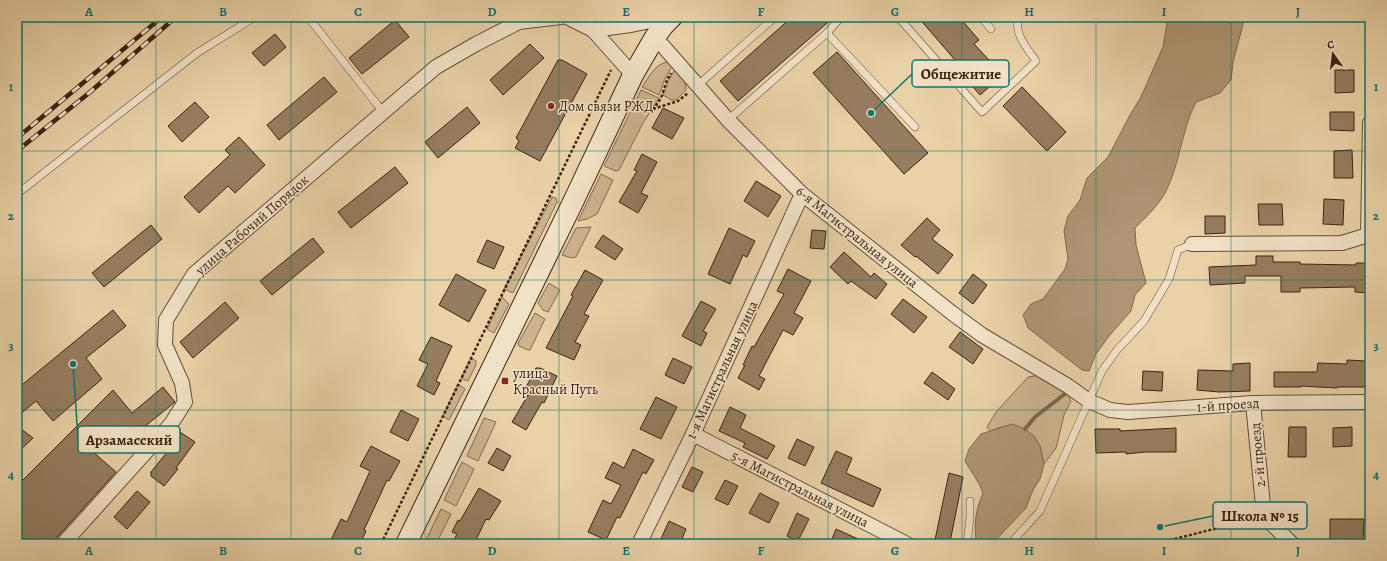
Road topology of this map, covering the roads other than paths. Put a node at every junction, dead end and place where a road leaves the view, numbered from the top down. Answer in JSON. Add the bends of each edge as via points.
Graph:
{"nodes":[{"id":1,"x":255,"y":17,"type":"edge"},
{"id":2,"x":308,"y":17,"type":"edge"},
{"id":3,"x":561,"y":17,"type":"edge"},
{"id":4,"x":567,"y":17,"type":"edge"},
{"id":5,"x":672,"y":17,"type":"edge"},
{"id":6,"x":775,"y":17,"type":"edge"},
{"id":7,"x":841,"y":17,"type":"edge"},
{"id":8,"x":898,"y":17,"type":"edge"},
{"id":9,"x":980,"y":17,"type":"edge"},
{"id":10,"x":1019,"y":17,"type":"edge"},
{"id":11,"x":991,"y":29,"type":"dead end"},
{"id":12,"x":593,"y":30,"type":"junction"},
{"id":13,"x":828,"y":33,"type":"junction"},
{"id":14,"x":655,"y":37,"type":"junction"},
{"id":15,"x":633,"y":76,"type":"junction"},
{"id":16,"x":698,"y":85,"type":"junction"},
{"id":17,"x":383,"y":112,"type":"junction"},
{"id":18,"x":728,"y":120,"type":"junction"},
{"id":19,"x":1370,"y":123,"type":"edge"},
{"id":20,"x":915,"y":127,"type":"dead end"},
{"id":21,"x":17,"y":194,"type":"edge"},
{"id":22,"x":802,"y":194,"type":"junction"},
{"id":23,"x":1369,"y":235,"type":"edge"},
{"id":24,"x":1192,"y":244,"type":"joint"},
{"id":25,"x":1088,"y":401,"type":"junction"},
{"id":26,"x":1370,"y":402,"type":"edge"},
{"id":27,"x":1254,"y":403,"type":"junction"},
{"id":28,"x":693,"y":434,"type":"junction"},
{"id":29,"x":970,"y":501,"type":"dead end"},
{"id":30,"x":63,"y":544,"type":"edge"},
{"id":31,"x":406,"y":544,"type":"edge"},
{"id":32,"x":639,"y":544,"type":"edge"},
{"id":33,"x":907,"y":544,"type":"edge"},
{"id":34,"x":967,"y":544,"type":"edge"},
{"id":35,"x":1010,"y":544,"type":"edge"},
{"id":36,"x":1292,"y":544,"type":"edge"}],
"edges":[{"from":1,"to":21,"type":"lane","via":[[197,53]]},
{"from":2,"to":17,"type":"lane"},
{"from":3,"to":17,"type":"street","name":"улица Рабочий Порядок","via":[[519,22],[476,44],[436,67]]},
{"from":4,"to":12,"type":"street"},
{"from":5,"to":12,"type":"street"},
{"from":5,"to":14,"type":"main road"},
{"from":6,"to":16,"type":"lane"},
{"from":7,"to":13,"type":"lane"},
{"from":8,"to":10,"type":"lane","via":[[982,112],[1036,61],[1018,33]]},
{"from":9,"to":11,"type":"lane"},
{"from":12,"to":15,"type":"street"},
{"from":13,"to":18,"type":"lane"},
{"from":13,"to":20,"type":"lane"},
{"from":14,"to":15,"type":"main road"},
{"from":14,"to":16,"type":"street","name":"6-я Магистральная улица"},
{"from":15,"to":31,"type":"main road"},
{"from":16,"to":18,"type":"street","name":"6-я Магистральная улица"},
{"from":17,"to":30,"type":"street","name":"улица Рабочий Порядок","via":[[194,274],[166,320],[165,345],[182,383],[185,402],[171,424]]},
{"from":18,"to":22,"type":"street","name":"6-я Магистральная улица"},
{"from":19,"to":23,"type":"street"},
{"from":22,"to":25,"type":"street","name":"6-я Магистральная улица","via":[[976,330]]},
{"from":22,"to":28,"type":"street","name":"1-я Магистральная улица"},
{"from":23,"to":24,"type":"street","via":[[1342,243]]},
{"from":24,"to":25,"type":"lane","via":[[1178,250],[1169,278],[1144,321],[1117,350],[1102,371]]},
{"from":25,"to":27,"type":"street","name":"1-й проезд","via":[[1110,410],[1128,412]]},
{"from":25,"to":35,"type":"lane","via":[[1040,511]]},
{"from":26,"to":27,"type":"street","name":"1-й проезд"},
{"from":27,"to":36,"type":"street","name":"2-й проезд","via":[[1264,516]]},
{"from":28,"to":32,"type":"street","name":"1-я Магистральная улица"},
{"from":28,"to":33,"type":"street","name":"5-я Магистральная улица"},
{"from":29,"to":34,"type":"lane"}]}
